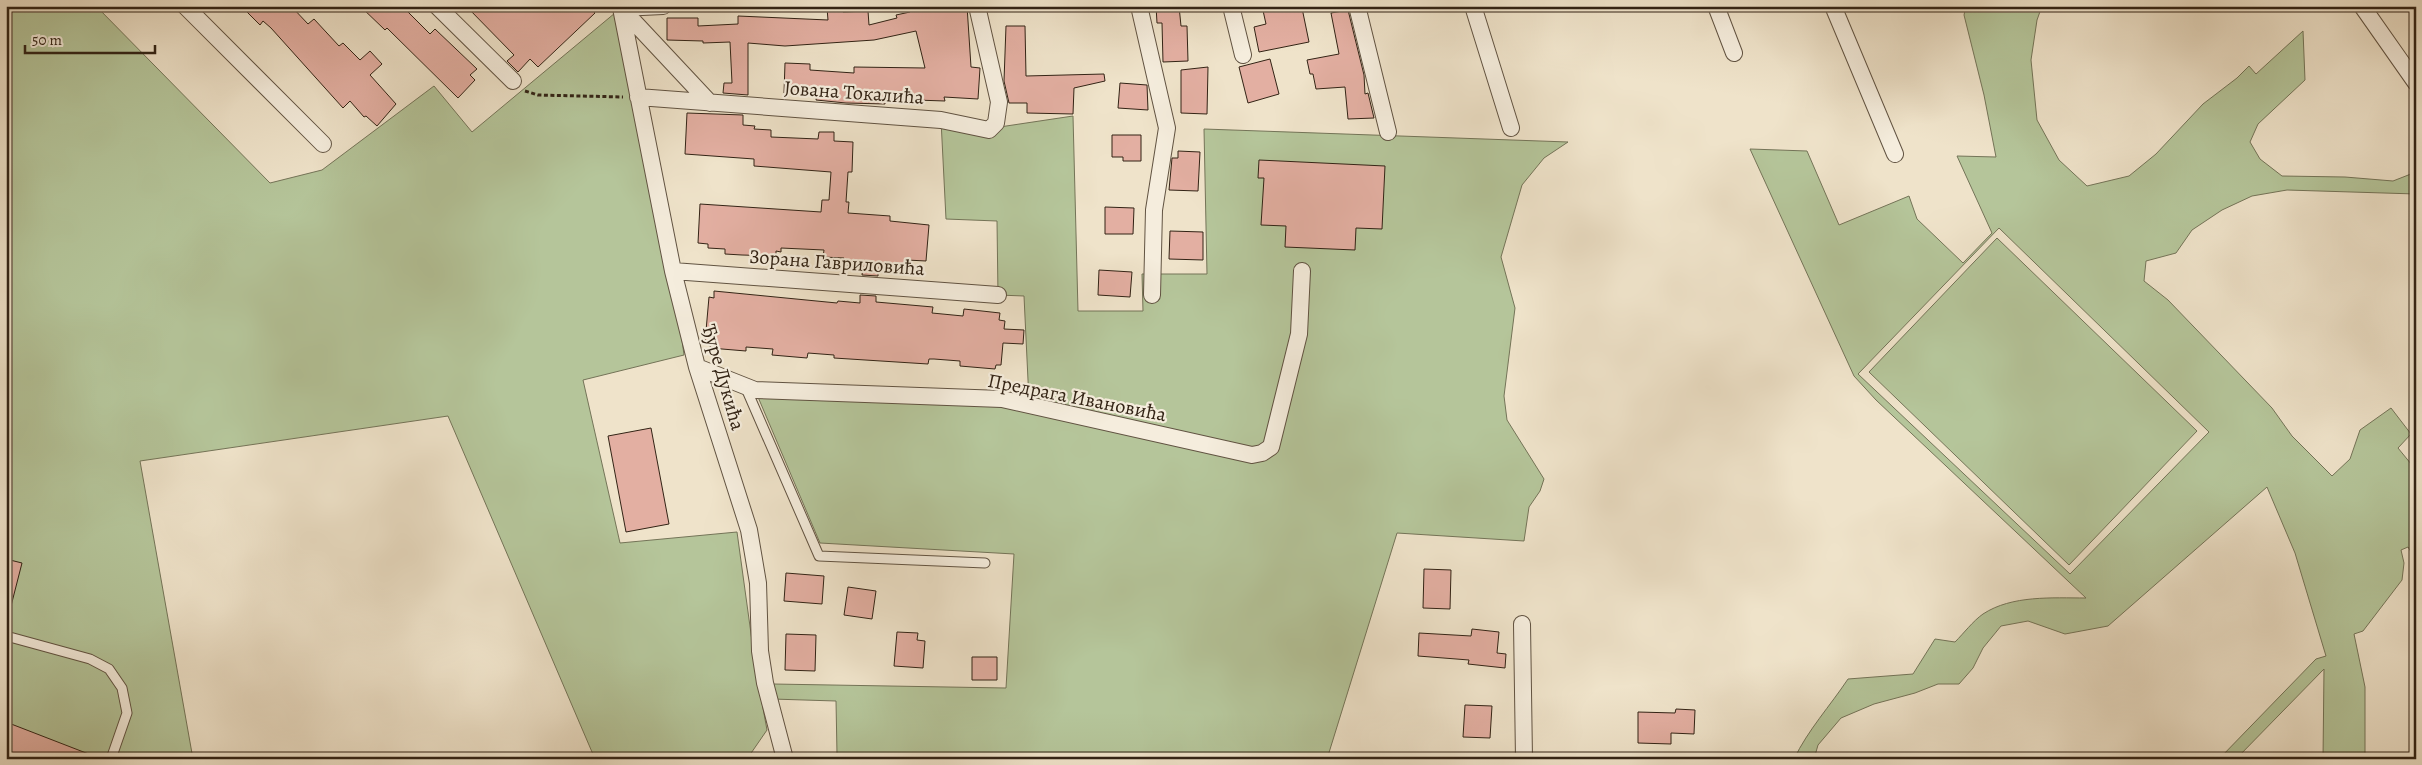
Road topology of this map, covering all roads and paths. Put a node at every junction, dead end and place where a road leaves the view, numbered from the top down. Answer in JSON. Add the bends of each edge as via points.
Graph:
{"nodes":[{"id":1,"x":185,"y":6,"type":"edge"},
{"id":2,"x":437,"y":6,"type":"edge"},
{"id":3,"x":663,"y":6,"type":"edge"},
{"id":4,"x":977,"y":6,"type":"edge"},
{"id":5,"x":1139,"y":6,"type":"edge"},
{"id":6,"x":1231,"y":6,"type":"edge"},
{"id":7,"x":1357,"y":6,"type":"edge"},
{"id":8,"x":1473,"y":6,"type":"edge"},
{"id":9,"x":1716,"y":6,"type":"edge"},
{"id":10,"x":1834,"y":6,"type":"edge"},
{"id":11,"x":2362,"y":6,"type":"edge"},
{"id":12,"x":620,"y":7,"type":"edge"},
{"id":13,"x":1734,"y":53,"type":"dead end"},
{"id":14,"x":1243,"y":55,"type":"dead end"},
{"id":15,"x":513,"y":81,"type":"joint"},
{"id":16,"x":2416,"y":83,"type":"edge"},
{"id":17,"x":638,"y":97,"type":"junction"},
{"id":18,"x":710,"y":103,"type":"junction"},
{"id":19,"x":1511,"y":128,"type":"dead end"},
{"id":20,"x":1388,"y":132,"type":"dead end"},
{"id":21,"x":323,"y":144,"type":"dead end"},
{"id":22,"x":1895,"y":154,"type":"dead end"},
{"id":23,"x":673,"y":271,"type":"junction"},
{"id":24,"x":1302,"y":271,"type":"dead end"},
{"id":25,"x":998,"y":295,"type":"dead end"},
{"id":26,"x":1152,"y":295,"type":"dead end"},
{"id":27,"x":697,"y":367,"type":"junction"},
{"id":28,"x":745,"y":386,"type":"junction"},
{"id":29,"x":985,"y":563,"type":"dead end"},
{"id":30,"x":1522,"y":624,"type":"dead end"},
{"id":31,"x":6,"y":636,"type":"edge"},
{"id":32,"x":111,"y":759,"type":"edge"},
{"id":33,"x":785,"y":759,"type":"edge"},
{"id":34,"x":1524,"y":759,"type":"edge"}],
"edges":[{"from":1,"to":21,"type":"street"},
{"from":2,"to":15,"type":"street"},
{"from":3,"to":12,"type":"street"},
{"from":4,"to":18,"type":"street","name":"Јована Токалића","via":[[999,102],[993,128],[986,130],[941,120]]},
{"from":5,"to":26,"type":"street","via":[[1167,128],[1154,210]]},
{"from":6,"to":14,"type":"street"},
{"from":7,"to":20,"type":"street"},
{"from":8,"to":19,"type":"street"},
{"from":9,"to":13,"type":"street"},
{"from":10,"to":22,"type":"street"},
{"from":11,"to":16,"type":"street"},
{"from":12,"to":17,"type":"street","name":"Ђуре Дукића"},
{"from":12,"to":18,"type":"street"},
{"from":15,"to":17,"type":"path","via":[[528,93],[538,95]]},
{"from":17,"to":18,"type":"street","name":"Јована Токалића"},
{"from":17,"to":23,"type":"street","name":"Ђуре Дукића"},
{"from":23,"to":25,"type":"street","name":"Зорана Гавриловића"},
{"from":23,"to":27,"type":"street","name":"Ђуре Дукића"},
{"from":24,"to":28,"type":"street","name":"Предрага Ивановића","via":[[1299,334],[1271,447],[1262,453],[1252,455],[1002,400],[755,390]]},
{"from":27,"to":28,"type":"street","name":"Предрага Ивановића"},
{"from":27,"to":33,"type":"street","name":"Ђуре Дукића","via":[[749,530],[758,583],[760,651],[765,683]]},
{"from":28,"to":29,"type":"lane","via":[[819,556]]},
{"from":30,"to":34,"type":"street"},
{"from":31,"to":32,"type":"lane","via":[[90,659],[109,669],[122,688],[128,712]]}]}
